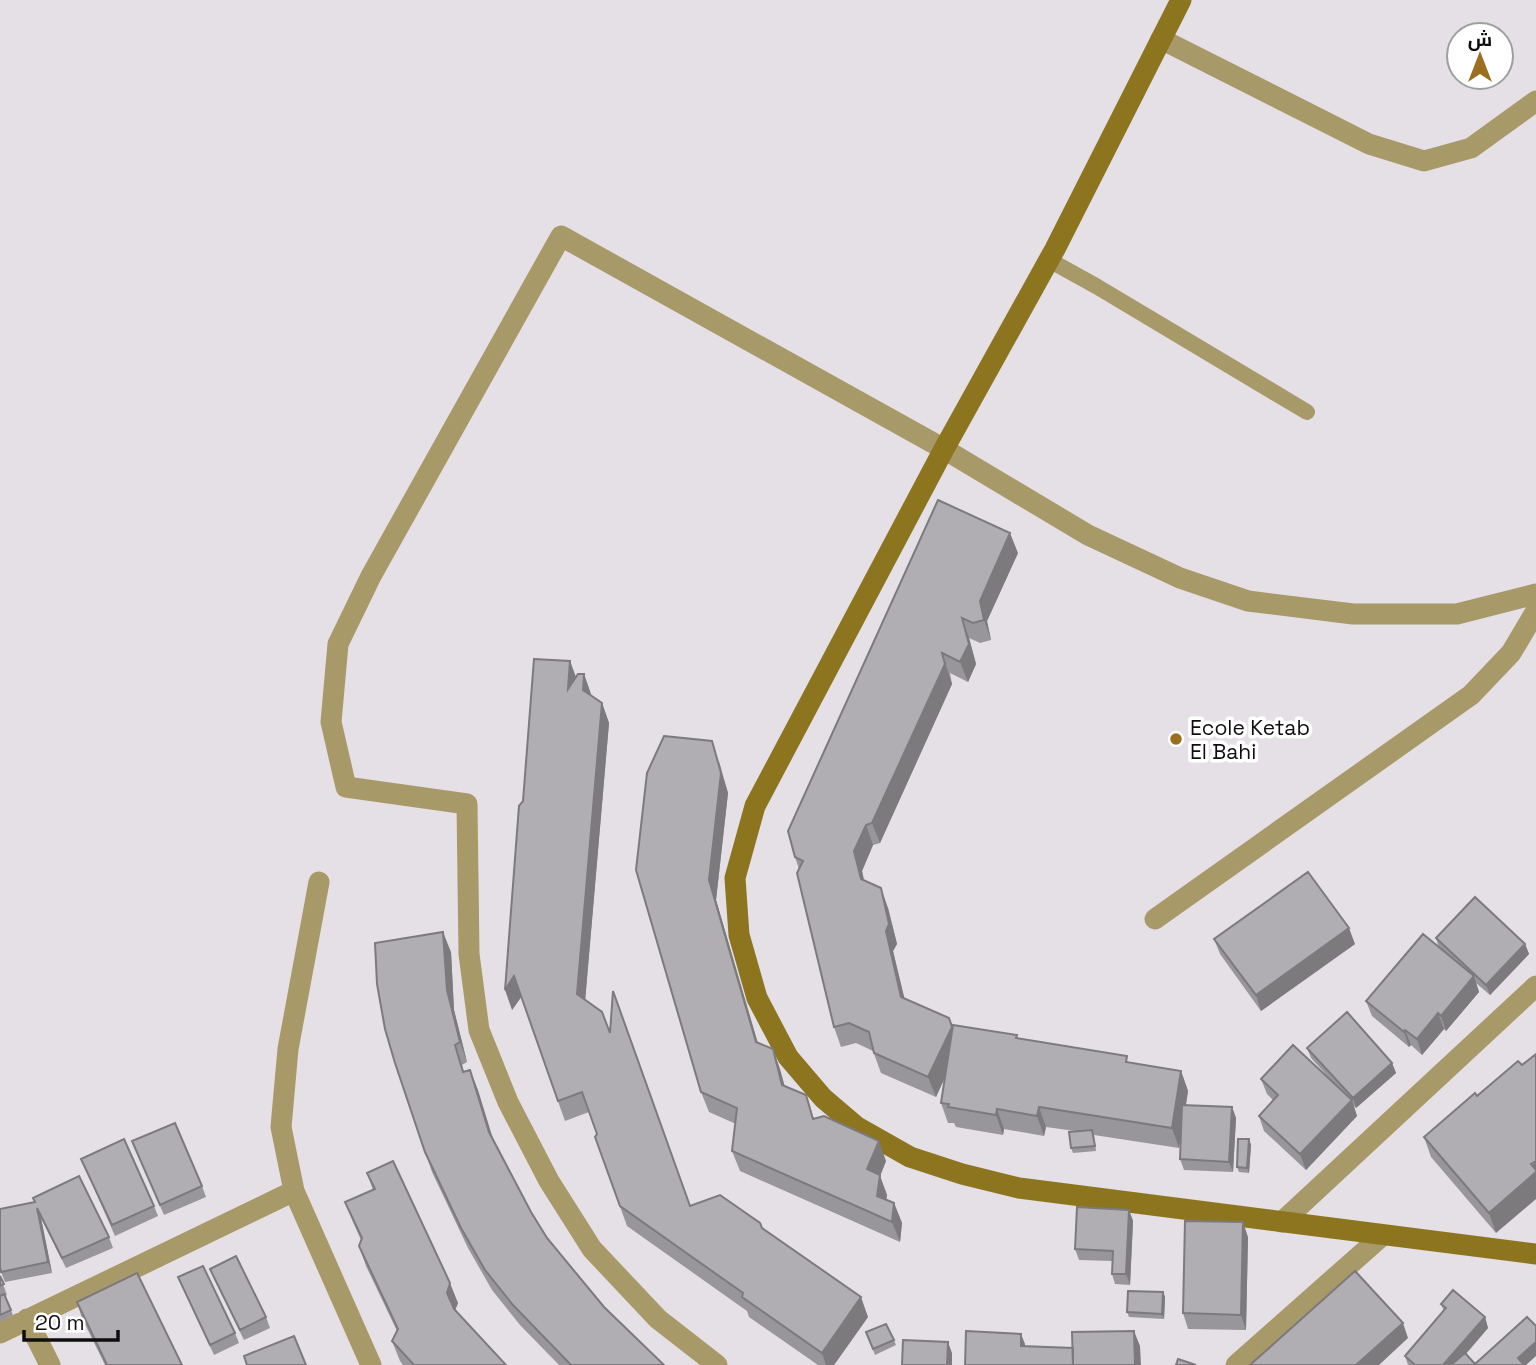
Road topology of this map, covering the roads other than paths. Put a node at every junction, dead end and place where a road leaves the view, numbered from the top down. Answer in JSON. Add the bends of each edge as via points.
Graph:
{"nodes":[{"id":1,"x":1181,"y":0,"type":"edge"},
{"id":2,"x":1161,"y":39,"type":"junction"},
{"id":3,"x":1536,"y":101,"type":"edge"},
{"id":4,"x":1049,"y":260,"type":"junction"},
{"id":5,"x":1307,"y":412,"type":"dead end"},
{"id":6,"x":944,"y":449,"type":"junction"},
{"id":7,"x":1536,"y":594,"type":"edge"},
{"id":8,"x":1536,"y":611,"type":"edge"},
{"id":9,"x":319,"y":882,"type":"dead end"},
{"id":10,"x":1155,"y":919,"type":"dead end"},
{"id":11,"x":1536,"y":986,"type":"edge"},
{"id":12,"x":293,"y":1191,"type":"junction"},
{"id":13,"x":1282,"y":1222,"type":"junction"},
{"id":14,"x":1383,"y":1235,"type":"junction"},
{"id":15,"x":1536,"y":1254,"type":"edge"},
{"id":16,"x":27,"y":1320,"type":"junction"},
{"id":17,"x":0,"y":1333,"type":"edge"},
{"id":18,"x":50,"y":1365,"type":"edge"},
{"id":19,"x":371,"y":1365,"type":"edge"},
{"id":20,"x":717,"y":1365,"type":"edge"},
{"id":21,"x":1236,"y":1365,"type":"edge"}],
"edges":[{"from":1,"to":2,"type":"street"},
{"from":2,"to":3,"type":"street","via":[[1369,144],[1424,162],[1471,148]]},
{"from":2,"to":4,"type":"street"},
{"from":4,"to":5,"type":"lane"},
{"from":4,"to":6,"type":"street"},
{"from":6,"to":7,"type":"street","via":[[1088,535],[1180,578],[1248,601],[1353,614],[1458,614]]},
{"from":6,"to":13,"type":"street","via":[[755,806],[735,878],[739,935],[757,998],[788,1057],[823,1098],[857,1127],[910,1157],[1018,1188]]},
{"from":6,"to":20,"type":"street","via":[[561,236],[371,576],[338,644],[331,722],[346,787],[467,804],[469,954],[479,1030],[508,1102],[549,1181],[592,1249],[657,1320]]},
{"from":8,"to":10,"type":"street","via":[[1511,653],[1471,695]]},
{"from":9,"to":12,"type":"street","via":[[288,1049],[281,1127]]},
{"from":11,"to":13,"type":"street"},
{"from":12,"to":16,"type":"street"},
{"from":12,"to":19,"type":"street"},
{"from":13,"to":14,"type":"street"},
{"from":14,"to":15,"type":"street"},
{"from":14,"to":21,"type":"street"},
{"from":16,"to":17,"type":"street"},
{"from":16,"to":18,"type":"street"}]}
